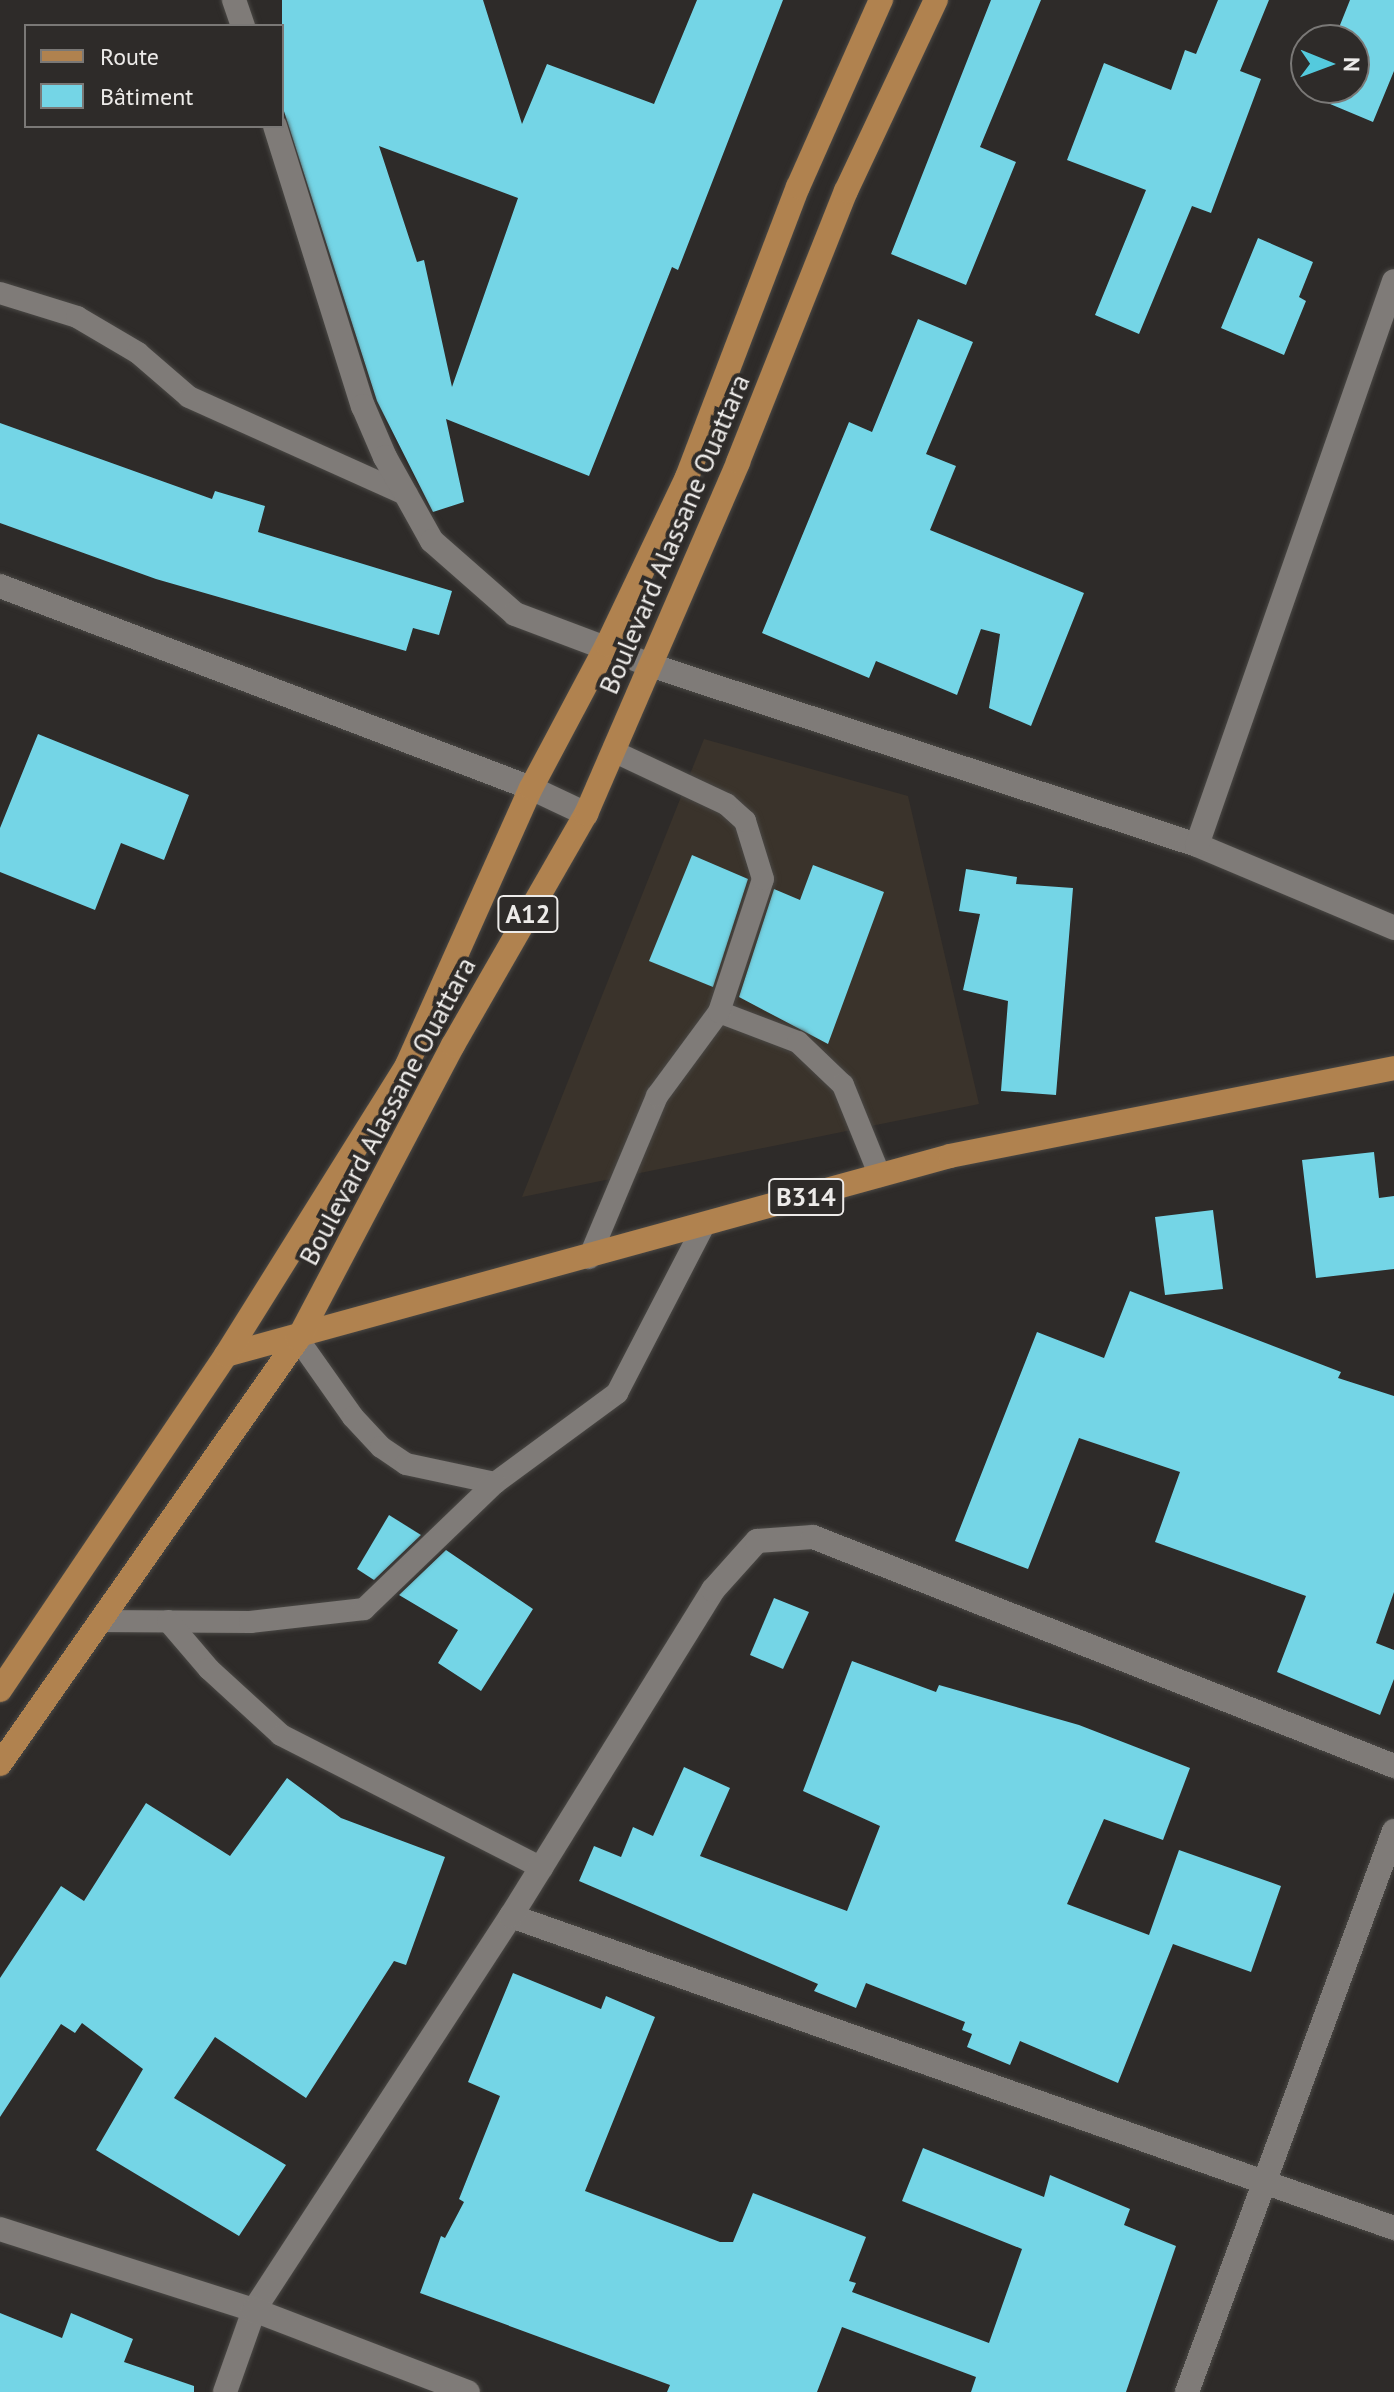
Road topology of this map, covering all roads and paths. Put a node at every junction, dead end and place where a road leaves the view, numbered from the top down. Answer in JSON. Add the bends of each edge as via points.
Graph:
{"nodes":[{"id":1,"x":234,"y":0,"type":"edge"},
{"id":2,"x":881,"y":0,"type":"edge"},
{"id":3,"x":936,"y":0,"type":"edge"},
{"id":4,"x":242,"y":24,"type":"edge"},
{"id":5,"x":276,"y":128,"type":"edge"},
{"id":6,"x":1394,"y":281,"type":"edge"},
{"id":7,"x":0,"y":293,"type":"edge"},
{"id":8,"x":407,"y":495,"type":"junction"},
{"id":9,"x":0,"y":586,"type":"edge"},
{"id":10,"x":607,"y":645,"type":"junction"},
{"id":11,"x":653,"y":666,"type":"junction"},
{"id":12,"x":615,"y":752,"type":"junction"},
{"id":13,"x":531,"y":788,"type":"junction"},
{"id":14,"x":586,"y":814,"type":"junction"},
{"id":15,"x":1197,"y":845,"type":"junction"},
{"id":16,"x":1394,"y":928,"type":"edge"},
{"id":17,"x":719,"y":1012,"type":"junction"},
{"id":18,"x":1394,"y":1068,"type":"edge"},
{"id":19,"x":880,"y":1176,"type":"junction"},
{"id":20,"x":704,"y":1225,"type":"junction"},
{"id":21,"x":589,"y":1258,"type":"junction"},
{"id":22,"x":298,"y":1339,"type":"junction"},
{"id":23,"x":226,"y":1355,"type":"junction"},
{"id":24,"x":495,"y":1483,"type":"junction"},
{"id":25,"x":99,"y":1621,"type":"junction"},
{"id":26,"x":168,"y":1621,"type":"junction"},
{"id":27,"x":0,"y":1690,"type":"edge"},
{"id":28,"x":0,"y":1764,"type":"edge"},
{"id":29,"x":1394,"y":1766,"type":"edge"},
{"id":30,"x":1394,"y":1831,"type":"edge"},
{"id":31,"x":542,"y":1868,"type":"junction"},
{"id":32,"x":511,"y":1916,"type":"junction"},
{"id":33,"x":1265,"y":2181,"type":"junction"},
{"id":34,"x":1394,"y":2228,"type":"edge"},
{"id":35,"x":0,"y":2229,"type":"edge"},
{"id":36,"x":254,"y":2310,"type":"junction"},
{"id":37,"x":225,"y":2392,"type":"edge"},
{"id":38,"x":468,"y":2392,"type":"edge"},
{"id":39,"x":1187,"y":2392,"type":"edge"}],
"edges":[{"from":1,"to":4,"type":"street"},
{"from":2,"to":10,"type":"main road","name":"Boulevard Alassane Ouattara","number":"A12","via":[[798,187],[687,477]]},
{"from":3,"to":11,"type":"main road","name":"Boulevard Alassane Ouattara","number":"A12","via":[[846,191]]},
{"from":5,"to":8,"type":"street","via":[[363,406]]},
{"from":6,"to":15,"type":"street"},
{"from":7,"to":8,"type":"lane","via":[[77,317],[138,353],[189,397]]},
{"from":8,"to":10,"type":"street","via":[[432,541],[515,614]]},
{"from":9,"to":13,"type":"street"},
{"from":10,"to":11,"type":"street"},
{"from":10,"to":13,"type":"main road","name":"Boulevard Alassane Ouattara","number":"A12"},
{"from":11,"to":12,"type":"main road","name":"Boulevard Alassane Ouattara","number":"A12"},
{"from":11,"to":15,"type":"street"},
{"from":12,"to":14,"type":"main road","name":"Boulevard Alassane Ouattara","number":"A12"},
{"from":12,"to":17,"type":"lane","via":[[726,804],[745,821],[763,879]]},
{"from":13,"to":14,"type":"street"},
{"from":13,"to":23,"type":"main road","name":"Boulevard Alassane Ouattara","number":"A12","via":[[407,1065]]},
{"from":14,"to":22,"type":"main road","name":"Boulevard Alassane Ouattara","number":"A12","via":[[453,1045]]},
{"from":15,"to":16,"type":"street"},
{"from":17,"to":19,"type":"lane","via":[[798,1042],[843,1085]]},
{"from":17,"to":21,"type":"lane","via":[[657,1096]]},
{"from":18,"to":19,"type":"main road","number":"B314","via":[[966,1153]]},
{"from":19,"to":20,"type":"main road","number":"B314"},
{"from":20,"to":21,"type":"main road","number":"B314"},
{"from":20,"to":24,"type":"lane","via":[[617,1393]]},
{"from":21,"to":22,"type":"main road","number":"B314"},
{"from":22,"to":23,"type":"main road","number":"B314"},
{"from":22,"to":24,"type":"lane","via":[[381,1447],[406,1464]]},
{"from":22,"to":25,"type":"main road","name":"Boulevard Alassane Ouattara","number":"A12"},
{"from":23,"to":27,"type":"main road","name":"Boulevard Alassane Ouattara","number":"A12"},
{"from":24,"to":26,"type":"lane","via":[[364,1609],[250,1622]]},
{"from":25,"to":26,"type":"lane"},
{"from":25,"to":28,"type":"main road","name":"Boulevard Alassane Ouattara","number":"A12"},
{"from":26,"to":31,"type":"lane","via":[[209,1669],[281,1735]]},
{"from":29,"to":31,"type":"street","via":[[813,1537],[757,1541],[713,1590]]},
{"from":30,"to":33,"type":"street"},
{"from":31,"to":32,"type":"street"},
{"from":32,"to":33,"type":"street"},
{"from":32,"to":36,"type":"street"},
{"from":33,"to":34,"type":"street"},
{"from":33,"to":39,"type":"street"},
{"from":35,"to":36,"type":"street"},
{"from":36,"to":37,"type":"street"},
{"from":36,"to":38,"type":"street"}]}
